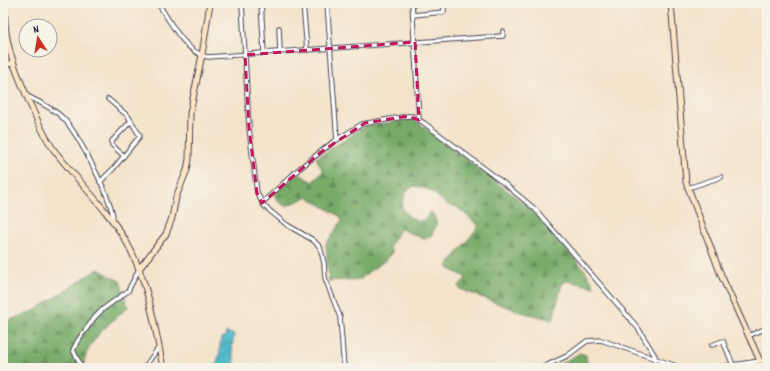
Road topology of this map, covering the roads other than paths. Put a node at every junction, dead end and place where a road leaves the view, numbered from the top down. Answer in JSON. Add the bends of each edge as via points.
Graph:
{"nodes":[{"id":1,"x":5,"y":3,"type":"edge"},
{"id":2,"x":158,"y":3,"type":"edge"},
{"id":3,"x":210,"y":3,"type":"edge"},
{"id":4,"x":242,"y":3,"type":"edge"},
{"id":5,"x":261,"y":3,"type":"edge"},
{"id":6,"x":303,"y":3,"type":"edge"},
{"id":7,"x":327,"y":3,"type":"edge"},
{"id":8,"x":412,"y":3,"type":"edge"},
{"id":9,"x":444,"y":3,"type":"edge"},
{"id":10,"x":671,"y":3,"type":"edge"},
{"id":11,"x":413,"y":15,"type":"junction"},
{"id":12,"x":279,"y":28,"type":"dead end"},
{"id":13,"x":503,"y":31,"type":"dead end"},
{"id":14,"x":415,"y":42,"type":"junction"},
{"id":15,"x":330,"y":48,"type":"junction"},
{"id":16,"x":307,"y":50,"type":"junction"},
{"id":17,"x":280,"y":52,"type":"junction"},
{"id":18,"x":264,"y":53,"type":"junction"},
{"id":19,"x":202,"y":55,"type":"junction"},
{"id":20,"x":245,"y":55,"type":"junction"},
{"id":21,"x":12,"y":63,"type":"junction"},
{"id":22,"x":3,"y":66,"type":"edge"},
{"id":23,"x":27,"y":96,"type":"junction"},
{"id":24,"x":108,"y":99,"type":"dead end"},
{"id":25,"x":419,"y":120,"type":"junction"},
{"id":26,"x":131,"y":121,"type":"junction"},
{"id":27,"x":337,"y":140,"type":"junction"},
{"id":28,"x":124,"y":156,"type":"junction"},
{"id":29,"x":721,"y":177,"type":"dead end"},
{"id":30,"x":100,"y":182,"type":"junction"},
{"id":31,"x":688,"y":188,"type":"junction"},
{"id":32,"x":262,"y":203,"type":"junction"},
{"id":33,"x":113,"y":220,"type":"junction"},
{"id":34,"x":139,"y":269,"type":"junction"},
{"id":35,"x":767,"y":328,"type":"edge"},
{"id":36,"x":748,"y":336,"type":"junction"},
{"id":37,"x":712,"y":345,"type":"dead end"},
{"id":38,"x":159,"y":347,"type":"junction"},
{"id":39,"x":655,"y":359,"type":"junction"},
{"id":40,"x":767,"y":360,"type":"edge"},
{"id":41,"x":760,"y":362,"type":"junction"},
{"id":42,"x":733,"y":365,"type":"junction"},
{"id":43,"x":82,"y":368,"type":"edge"},
{"id":44,"x":144,"y":368,"type":"edge"},
{"id":45,"x":163,"y":368,"type":"edge"},
{"id":46,"x":344,"y":368,"type":"edge"},
{"id":47,"x":541,"y":368,"type":"edge"},
{"id":48,"x":655,"y":368,"type":"edge"},
{"id":49,"x":682,"y":368,"type":"edge"},
{"id":50,"x":712,"y":368,"type":"edge"}],
"edges":[{"from":1,"to":21,"type":"street","via":[[4,27]]},
{"from":2,"to":19,"type":"street","via":[[180,37]]},
{"from":3,"to":19,"type":"street"},
{"from":4,"to":20,"type":"street"},
{"from":5,"to":18,"type":"street"},
{"from":6,"to":16,"type":"street"},
{"from":7,"to":15,"type":"street"},
{"from":8,"to":11,"type":"street"},
{"from":9,"to":11,"type":"street","via":[[444,12]]},
{"from":10,"to":31,"type":"street","via":[[683,166]]},
{"from":11,"to":14,"type":"street"},
{"from":12,"to":17,"type":"street"},
{"from":13,"to":14,"type":"street","via":[[503,36]]},
{"from":14,"to":15,"type":"street"},
{"from":14,"to":25,"type":"street"},
{"from":15,"to":16,"type":"street"},
{"from":15,"to":27,"type":"street"},
{"from":16,"to":17,"type":"street"},
{"from":17,"to":18,"type":"street"},
{"from":18,"to":20,"type":"street"},
{"from":19,"to":20,"type":"street"},
{"from":19,"to":34,"type":"street","via":[[190,113],[189,159],[185,176],[176,197],[166,234]]},
{"from":20,"to":32,"type":"street","via":[[250,135],[257,192]]},
{"from":21,"to":22,"type":"street"},
{"from":21,"to":23,"type":"street"},
{"from":23,"to":30,"type":"street","via":[[56,111],[66,121]]},
{"from":23,"to":33,"type":"street","via":[[50,145]]},
{"from":24,"to":26,"type":"street"},
{"from":25,"to":27,"type":"street","via":[[408,116],[365,123]]},
{"from":25,"to":39,"type":"street","via":[[535,209],[630,317],[649,344]]},
{"from":26,"to":28,"type":"street","via":[[140,137]]},
{"from":26,"to":28,"type":"street","via":[[112,142]]},
{"from":27,"to":32,"type":"street","via":[[300,168]]},
{"from":28,"to":30,"type":"street"},
{"from":29,"to":31,"type":"street"},
{"from":30,"to":33,"type":"street"},
{"from":31,"to":36,"type":"street","via":[[721,275]]},
{"from":32,"to":46,"type":"street","via":[[287,225],[314,240],[320,247],[325,278],[340,317]]},
{"from":33,"to":34,"type":"street"},
{"from":34,"to":38,"type":"street","via":[[148,296]]},
{"from":34,"to":43,"type":"street","via":[[128,291],[103,309],[78,340],[73,350]]},
{"from":35,"to":36,"type":"street"},
{"from":36,"to":41,"type":"street"},
{"from":37,"to":42,"type":"street","via":[[723,341]]},
{"from":38,"to":44,"type":"street"},
{"from":38,"to":45,"type":"street"},
{"from":39,"to":47,"type":"street","via":[[593,339],[587,340],[557,362]]},
{"from":39,"to":48,"type":"street"},
{"from":39,"to":49,"type":"street"},
{"from":40,"to":41,"type":"street"},
{"from":41,"to":42,"type":"street"},
{"from":42,"to":50,"type":"street"}]}
